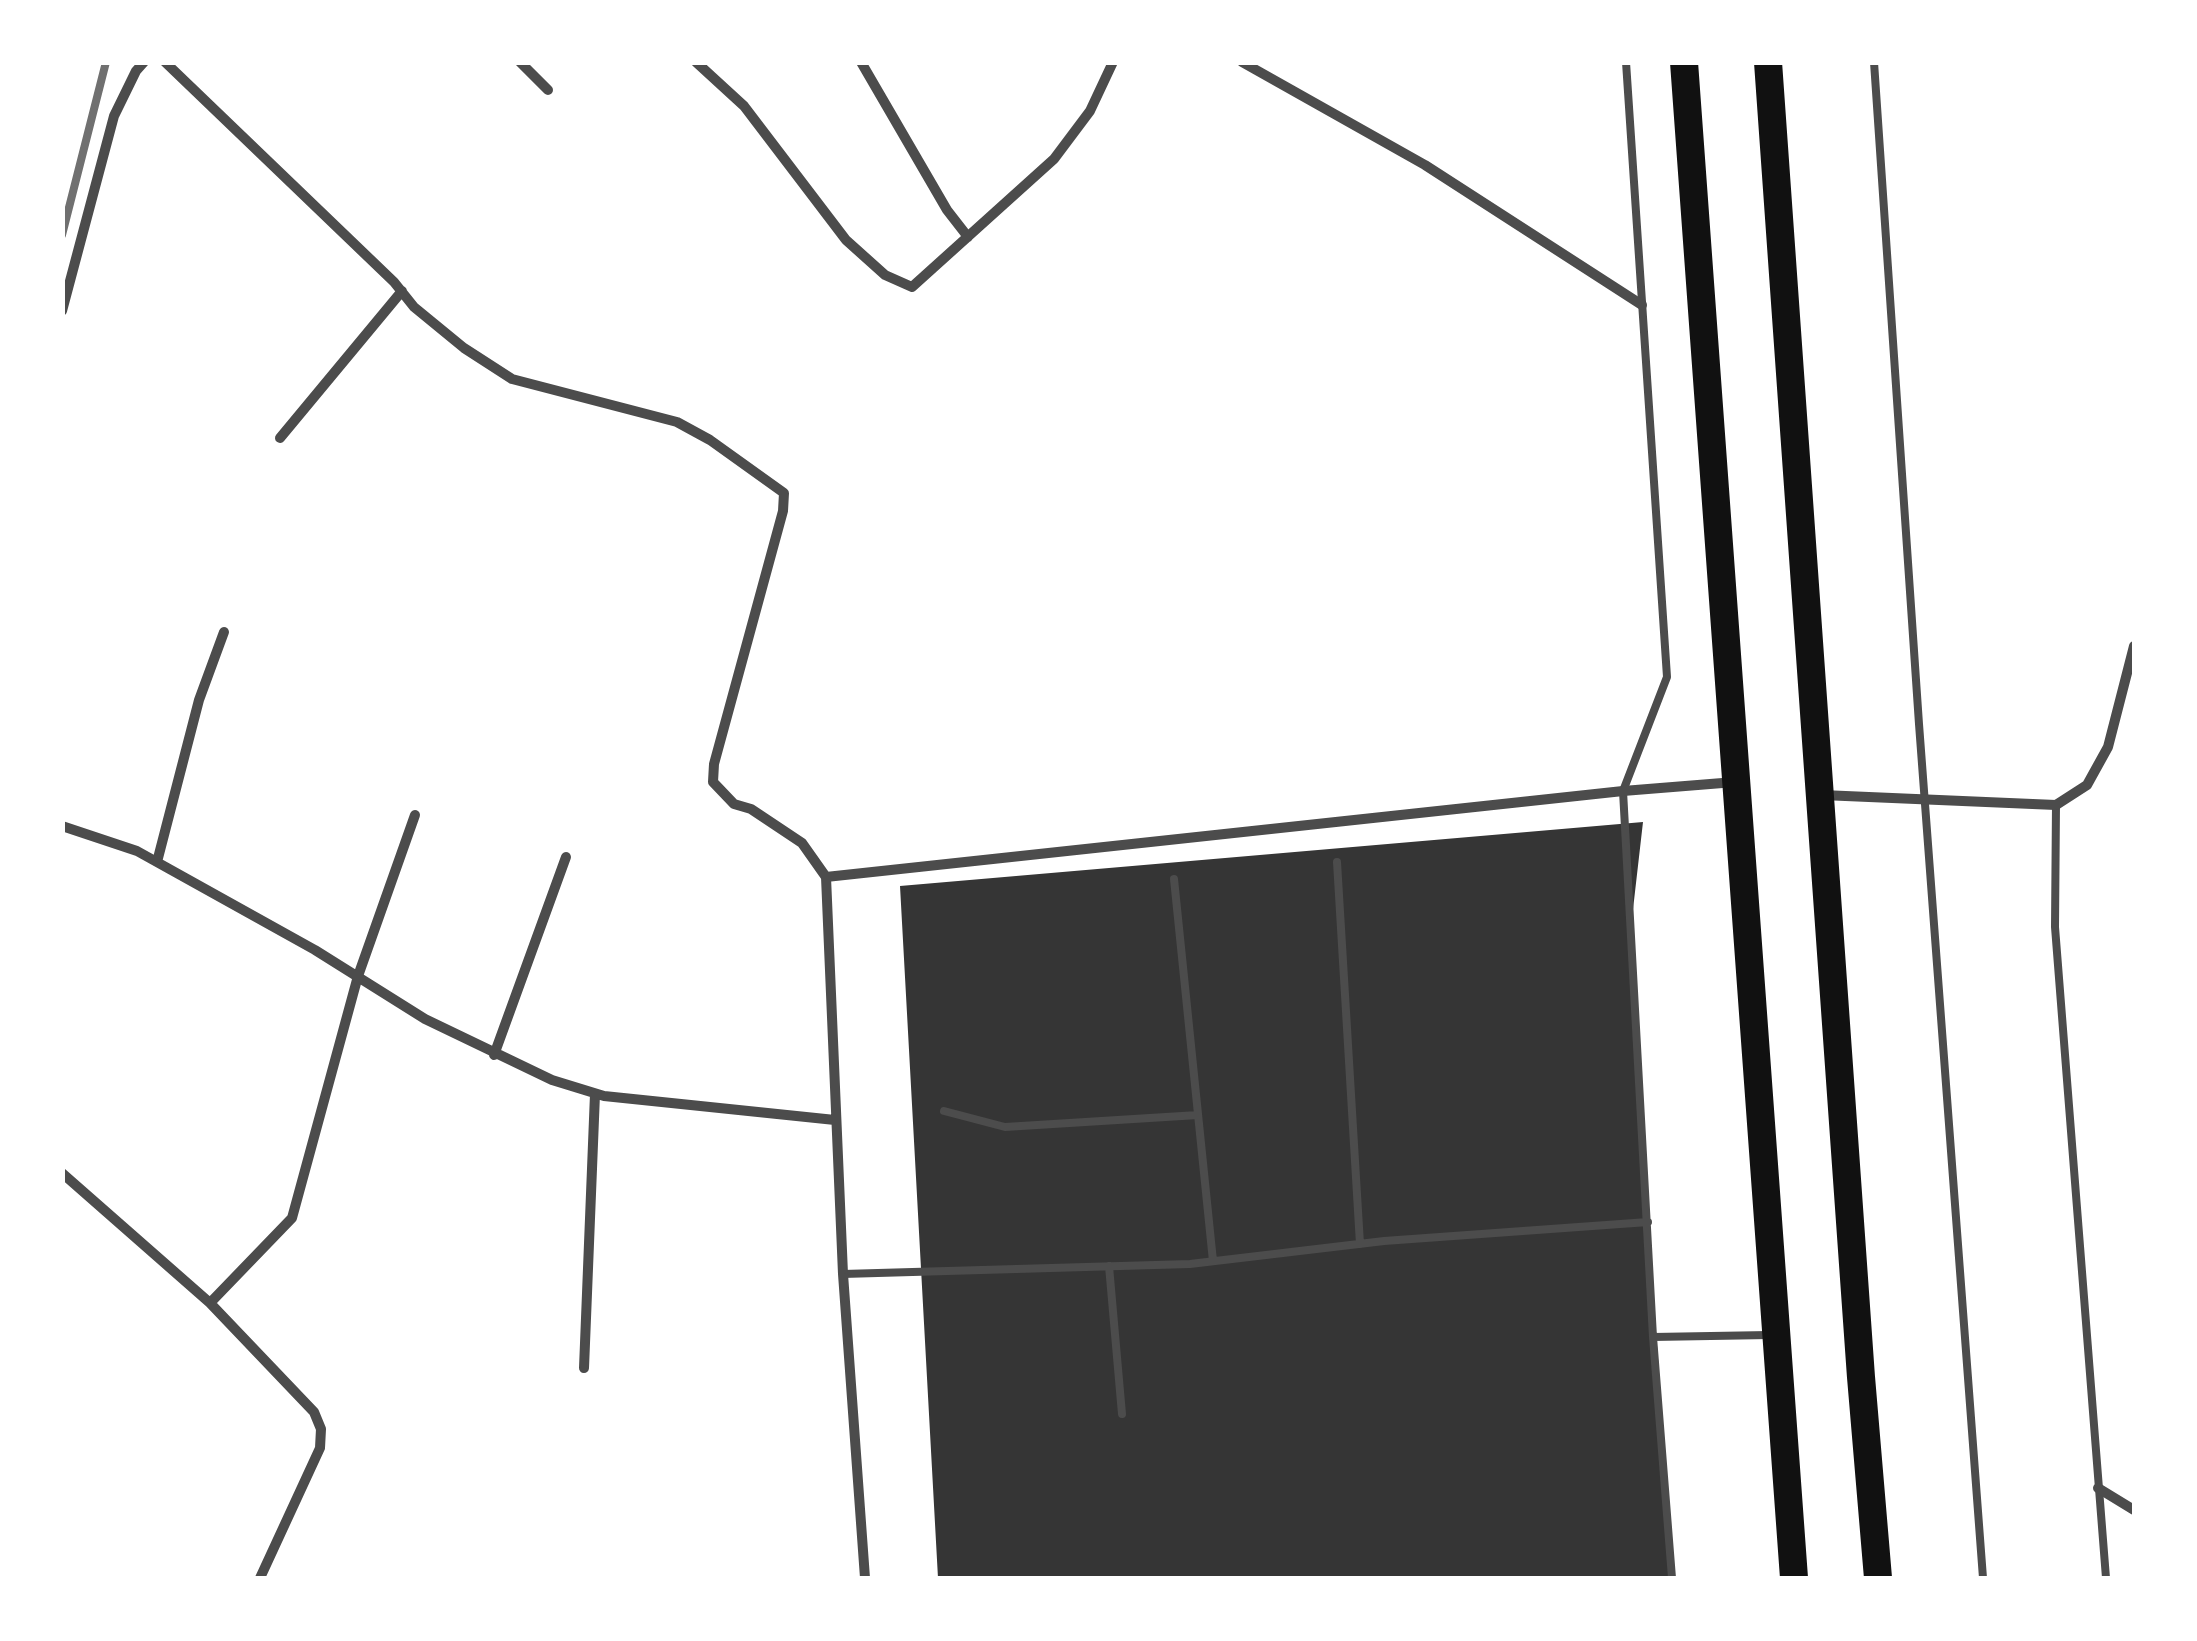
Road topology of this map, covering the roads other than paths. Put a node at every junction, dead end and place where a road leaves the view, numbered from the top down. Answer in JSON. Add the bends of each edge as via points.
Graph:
{"nodes":[{"id":1,"x":144,"y":62,"type":"edge"},
{"id":2,"x":165,"y":62,"type":"edge"},
{"id":3,"x":520,"y":62,"type":"edge"},
{"id":4,"x":696,"y":62,"type":"edge"},
{"id":5,"x":860,"y":62,"type":"edge"},
{"id":6,"x":1113,"y":62,"type":"edge"},
{"id":7,"x":1242,"y":62,"type":"edge"},
{"id":8,"x":1626,"y":62,"type":"edge"},
{"id":9,"x":1684,"y":62,"type":"edge"},
{"id":10,"x":1768,"y":62,"type":"edge"},
{"id":11,"x":1874,"y":62,"type":"edge"},
{"id":12,"x":548,"y":90,"type":"dead end"},
{"id":13,"x":968,"y":238,"type":"junction"},
{"id":14,"x":402,"y":291,"type":"junction"},
{"id":15,"x":1642,"y":305,"type":"junction"},
{"id":16,"x":62,"y":311,"type":"edge"},
{"id":17,"x":280,"y":438,"type":"dead end"},
{"id":18,"x":224,"y":632,"type":"dead end"},
{"id":19,"x":2134,"y":646,"type":"edge"},
{"id":20,"x":1736,"y":782,"type":"junction"},
{"id":21,"x":1624,"y":791,"type":"junction"},
{"id":22,"x":1820,"y":795,"type":"junction"},
{"id":23,"x":1925,"y":798,"type":"junction"},
{"id":24,"x":2056,"y":805,"type":"junction"},
{"id":25,"x":416,"y":815,"type":"dead end"},
{"id":26,"x":62,"y":826,"type":"edge"},
{"id":27,"x":566,"y":857,"type":"dead end"},
{"id":28,"x":157,"y":862,"type":"junction"},
{"id":29,"x":1337,"y":862,"type":"dead end"},
{"id":30,"x":826,"y":876,"type":"junction"},
{"id":31,"x":1174,"y":879,"type":"dead end"},
{"id":32,"x":358,"y":976,"type":"junction"},
{"id":33,"x":494,"y":1055,"type":"junction"},
{"id":34,"x":595,"y":1094,"type":"junction"},
{"id":35,"x":944,"y":1111,"type":"dead end"},
{"id":36,"x":1198,"y":1115,"type":"junction"},
{"id":37,"x":835,"y":1120,"type":"junction"},
{"id":38,"x":62,"y":1173,"type":"edge"},
{"id":39,"x":1648,"y":1222,"type":"junction"},
{"id":40,"x":1360,"y":1244,"type":"junction"},
{"id":41,"x":1213,"y":1261,"type":"junction"},
{"id":42,"x":1110,"y":1266,"type":"junction"},
{"id":43,"x":844,"y":1274,"type":"junction"},
{"id":44,"x":210,"y":1303,"type":"junction"},
{"id":45,"x":1776,"y":1335,"type":"junction"},
{"id":46,"x":1653,"y":1338,"type":"junction"},
{"id":47,"x":584,"y":1368,"type":"dead end"},
{"id":48,"x":1122,"y":1414,"type":"dead end"},
{"id":49,"x":2098,"y":1488,"type":"junction"},
{"id":50,"x":2134,"y":1510,"type":"edge"},
{"id":51,"x":260,"y":1578,"type":"edge"},
{"id":52,"x":865,"y":1578,"type":"edge"},
{"id":53,"x":1672,"y":1578,"type":"edge"},
{"id":54,"x":1794,"y":1578,"type":"edge"},
{"id":55,"x":1878,"y":1578,"type":"edge"},
{"id":56,"x":1983,"y":1578,"type":"edge"},
{"id":57,"x":2106,"y":1578,"type":"edge"}],
"edges":[{"from":1,"to":16,"type":"street","via":[[114,116]]},
{"from":2,"to":14,"type":"street"},
{"from":3,"to":12,"type":"street"},
{"from":4,"to":13,"type":"street","via":[[744,106],[846,240],[885,275],[912,288]]},
{"from":5,"to":13,"type":"street"},
{"from":6,"to":13,"type":"street","via":[[1090,111],[1054,159]]},
{"from":7,"to":15,"type":"street","via":[[1425,165]]},
{"from":8,"to":15,"type":"lane"},
{"from":9,"to":20,"type":"highway"},
{"from":10,"to":22,"type":"highway"},
{"from":11,"to":23,"type":"lane"},
{"from":14,"to":17,"type":"street"},
{"from":14,"to":30,"type":"street","via":[[464,348],[512,379],[677,422],[784,493],[713,782],[734,804],[802,843]]},
{"from":15,"to":21,"type":"lane","via":[[1668,678]]},
{"from":18,"to":28,"type":"street"},
{"from":19,"to":24,"type":"street","via":[[2108,747],[2086,786]]},
{"from":20,"to":21,"type":"street"},
{"from":20,"to":45,"type":"highway"},
{"from":21,"to":30,"type":"street"},
{"from":21,"to":39,"type":"lane"},
{"from":22,"to":23,"type":"street"},
{"from":22,"to":55,"type":"highway"},
{"from":23,"to":24,"type":"street"},
{"from":23,"to":56,"type":"lane"},
{"from":24,"to":49,"type":"lane","via":[[2055,927]]},
{"from":25,"to":32,"type":"street"},
{"from":26,"to":28,"type":"street"},
{"from":27,"to":33,"type":"street"},
{"from":28,"to":32,"type":"street"},
{"from":29,"to":40,"type":"lane"},
{"from":30,"to":37,"type":"street"},
{"from":31,"to":36,"type":"lane"},
{"from":32,"to":33,"type":"street"},
{"from":32,"to":44,"type":"street","via":[[292,1218]]},
{"from":33,"to":34,"type":"street"},
{"from":34,"to":37,"type":"street"},
{"from":34,"to":47,"type":"street"},
{"from":35,"to":36,"type":"lane","via":[[1004,1127]]},
{"from":36,"to":41,"type":"lane"},
{"from":37,"to":43,"type":"street"},
{"from":38,"to":44,"type":"street"},
{"from":39,"to":40,"type":"lane"},
{"from":39,"to":46,"type":"lane"},
{"from":40,"to":41,"type":"lane"},
{"from":41,"to":42,"type":"lane"},
{"from":42,"to":43,"type":"lane"},
{"from":42,"to":48,"type":"lane"},
{"from":43,"to":52,"type":"street"},
{"from":44,"to":51,"type":"street","via":[[314,1412],[321,1429],[320,1448]]},
{"from":45,"to":46,"type":"lane"},
{"from":45,"to":54,"type":"highway"},
{"from":46,"to":53,"type":"lane"},
{"from":49,"to":50,"type":"street"},
{"from":49,"to":57,"type":"lane"}]}
